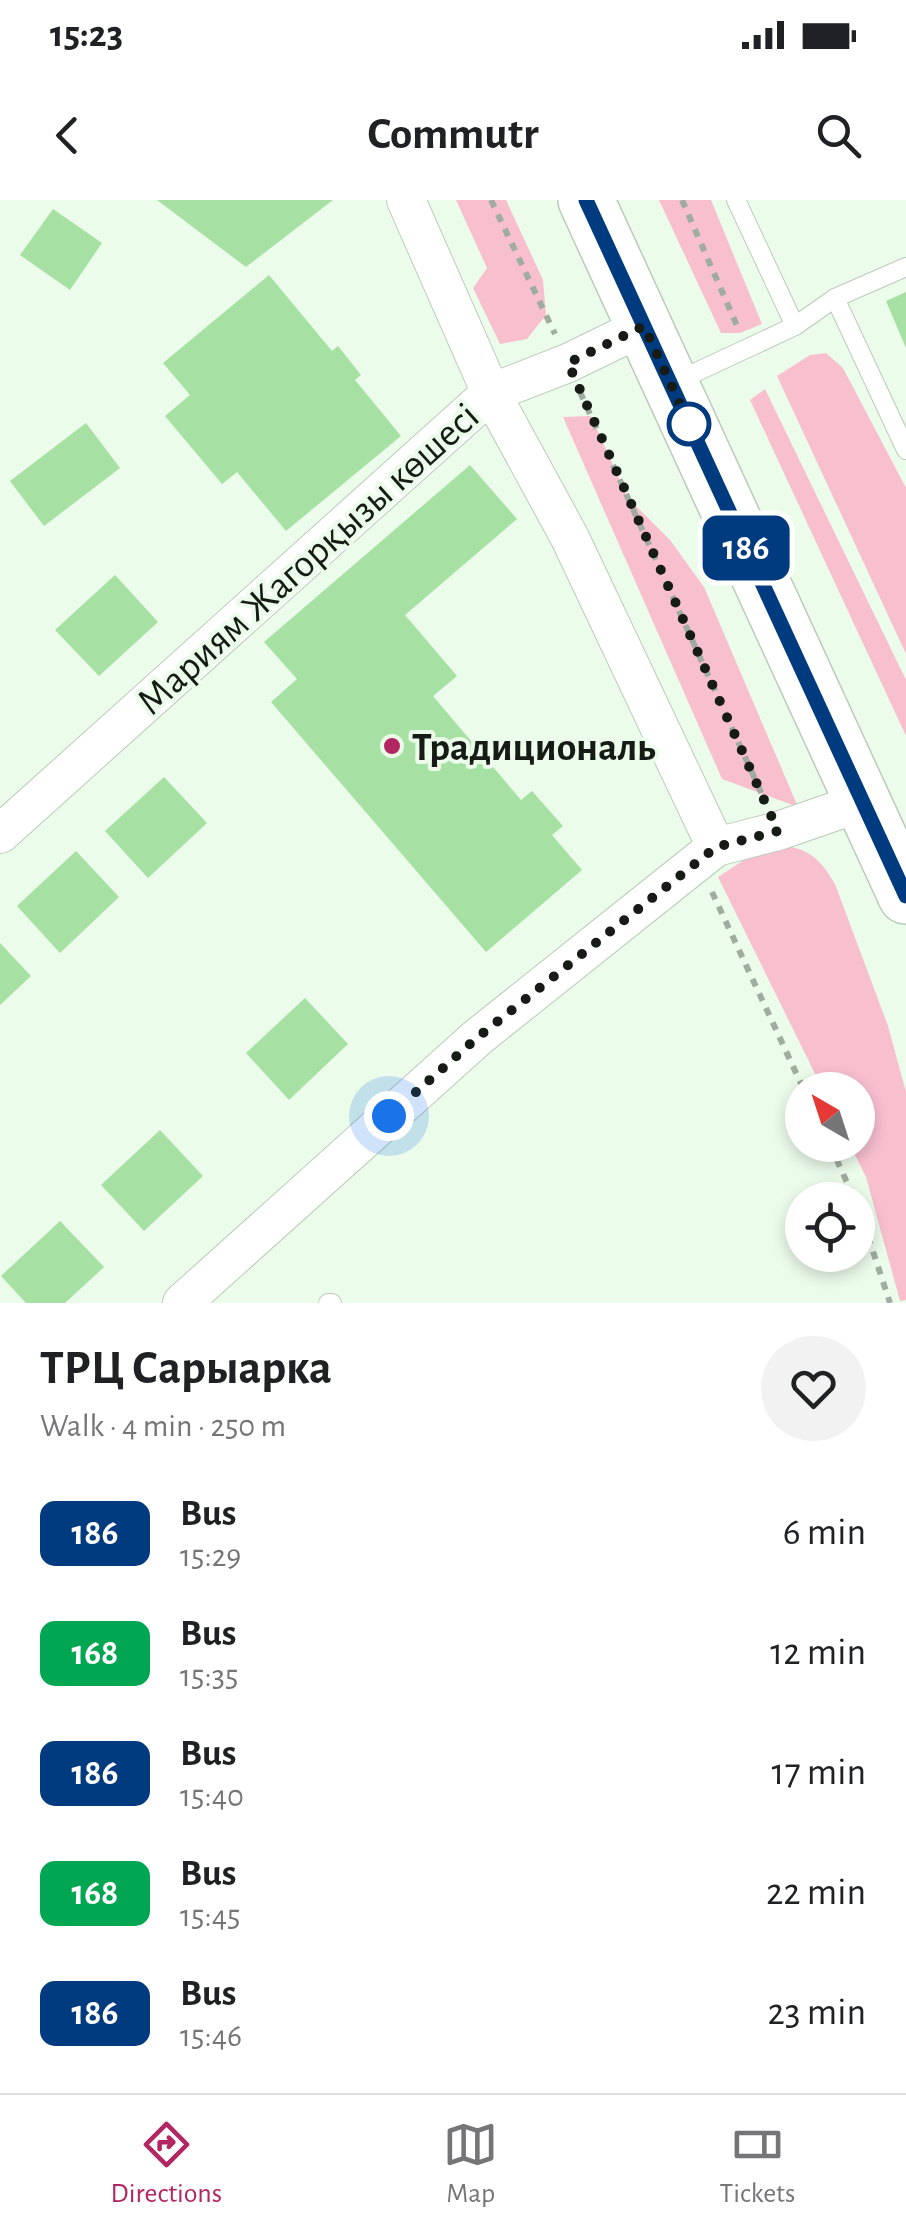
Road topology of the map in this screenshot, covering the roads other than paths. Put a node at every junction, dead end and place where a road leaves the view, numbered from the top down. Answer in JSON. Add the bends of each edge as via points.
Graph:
{"nodes":[{"id":1,"x":406,"y":200,"type":"edge"},
{"id":2,"x":586,"y":200,"type":"edge"},
{"id":3,"x":736,"y":200,"type":"edge"},
{"id":4,"x":906,"y":267,"type":"edge"},
{"id":5,"x":835,"y":298,"type":"junction"},
{"id":6,"x":644,"y":326,"type":"junction"},
{"id":7,"x":795,"y":326,"type":"junction"},
{"id":8,"x":670,"y":384,"type":"junction"},
{"id":9,"x":490,"y":393,"type":"junction"},
{"id":10,"x":906,"y":450,"type":"edge"},
{"id":11,"x":884,"y":828,"type":"edge"},
{"id":12,"x":0,"y":834,"type":"edge"},
{"id":13,"x":707,"y":854,"type":"junction"},
{"id":14,"x":906,"y":896,"type":"edge"},
{"id":15,"x":182,"y":1303,"type":"edge"}],
"edges":[{"from":1,"to":9,"type":"street"},
{"from":2,"to":6,"type":"main road"},
{"from":3,"to":7,"type":"lane"},
{"from":4,"to":5,"type":"lane"},
{"from":5,"to":7,"type":"lane"},
{"from":5,"to":10,"type":"lane"},
{"from":6,"to":8,"type":"main road"},
{"from":6,"to":9,"type":"street","name":"Мариям Жагорқызы көшесі"},
{"from":7,"to":8,"type":"lane"},
{"from":8,"to":11,"type":"main road"},
{"from":9,"to":12,"type":"street","name":"Мариям Жагорқызы көшесі"},
{"from":9,"to":13,"type":"street","via":[[570,538]]},
{"from":11,"to":13,"type":"street","via":[[778,831]]},
{"from":11,"to":14,"type":"main road"},
{"from":13,"to":15,"type":"street","via":[[478,1037]]}]}
